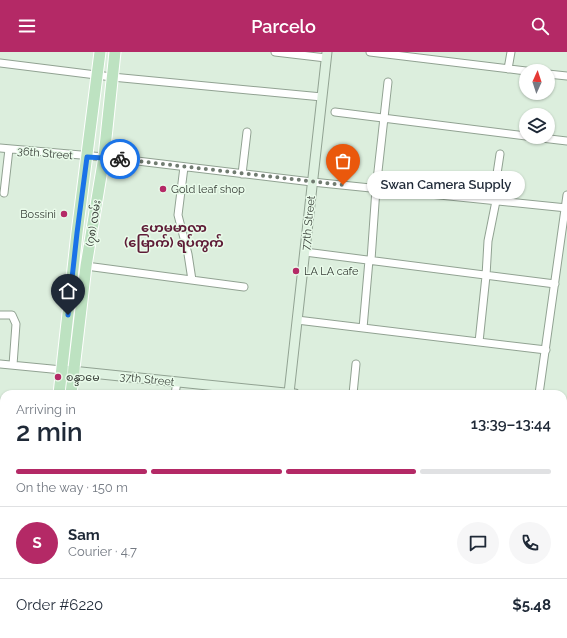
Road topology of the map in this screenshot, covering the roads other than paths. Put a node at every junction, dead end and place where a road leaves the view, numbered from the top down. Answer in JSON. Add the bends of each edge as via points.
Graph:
{"nodes":[{"id":1,"x":100,"y":52,"type":"edge"},
{"id":2,"x":115,"y":52,"type":"edge"},
{"id":3,"x":275,"y":52,"type":"edge"},
{"id":4,"x":370,"y":52,"type":"edge"},
{"id":5,"x":510,"y":52,"type":"edge"},
{"id":6,"x":326,"y":55,"type":"edge"},
{"id":7,"x":0,"y":63,"type":"edge"},
{"id":8,"x":508,"y":69,"type":"junction"},
{"id":9,"x":519,"y":70,"type":"edge"},
{"id":10,"x":97,"y":75,"type":"junction"},
{"id":11,"x":555,"y":75,"type":"edge"},
{"id":12,"x":567,"y":76,"type":"edge"},
{"id":13,"x":112,"y":77,"type":"junction"},
{"id":14,"x":388,"y":82,"type":"dead end"},
{"id":15,"x":322,"y":97,"type":"junction"},
{"id":16,"x":335,"y":112,"type":"dead end"},
{"id":17,"x":384,"y":118,"type":"junction"},
{"id":18,"x":247,"y":132,"type":"dead end"},
{"id":19,"x":519,"y":135,"type":"edge"},
{"id":20,"x":555,"y":140,"type":"edge"},
{"id":21,"x":567,"y":141,"type":"edge"},
{"id":22,"x":0,"y":148,"type":"edge"},
{"id":23,"x":9,"y":149,"type":"junction"},
{"id":24,"x":500,"y":154,"type":"dead end"},
{"id":25,"x":87,"y":157,"type":"junction"},
{"id":26,"x":104,"y":157,"type":"junction"},
{"id":27,"x":184,"y":167,"type":"junction"},
{"id":28,"x":242,"y":174,"type":"junction"},
{"id":29,"x":312,"y":182,"type":"junction"},
{"id":30,"x":376,"y":189,"type":"junction"},
{"id":31,"x":4,"y":192,"type":"dead end"},
{"id":32,"x":567,"y":194,"type":"edge"},
{"id":33,"x":494,"y":200,"type":"junction"},
{"id":34,"x":566,"y":208,"type":"edge"},
{"id":35,"x":305,"y":252,"type":"junction"},
{"id":36,"x":370,"y":260,"type":"junction"},
{"id":37,"x":86,"y":266,"type":"junction"},
{"id":38,"x":486,"y":276,"type":"junction"},
{"id":39,"x":192,"y":280,"type":"junction"},
{"id":40,"x":555,"y":284,"type":"junction"},
{"id":41,"x":244,"y":287,"type":"dead end"},
{"id":42,"x":0,"y":315,"type":"edge"},
{"id":43,"x":297,"y":320,"type":"junction"},
{"id":44,"x":363,"y":328,"type":"junction"},
{"id":45,"x":479,"y":342,"type":"junction"},
{"id":46,"x":546,"y":350,"type":"junction"},
{"id":47,"x":0,"y":364,"type":"edge"},
{"id":48,"x":356,"y":364,"type":"dead end"},
{"id":49,"x":14,"y":365,"type":"junction"},
{"id":50,"x":68,"y":370,"type":"junction"},
{"id":51,"x":176,"y":382,"type":"junction"},
{"id":52,"x":60,"y":390,"type":"edge"},
{"id":53,"x":70,"y":390,"type":"edge"},
{"id":54,"x":175,"y":390,"type":"edge"},
{"id":55,"x":253,"y":390,"type":"edge"},
{"id":56,"x":291,"y":390,"type":"edge"},
{"id":57,"x":353,"y":390,"type":"edge"},
{"id":58,"x":540,"y":390,"type":"edge"}],
"edges":[{"from":1,"to":10,"type":"main road","name":"(၇၈) လမ်း"},
{"from":2,"to":13,"type":"main road","name":"(၇၈) လမ်း"},
{"from":3,"to":6,"type":"street"},
{"from":4,"to":8,"type":"street"},
{"from":5,"to":8,"type":"street"},
{"from":6,"to":15,"type":"street","name":"77th Street"},
{"from":7,"to":10,"type":"street"},
{"from":8,"to":9,"type":"street"},
{"from":10,"to":13,"type":"street"},
{"from":10,"to":25,"type":"main road","name":"(၇၈) လမ်း"},
{"from":11,"to":12,"type":"street"},
{"from":13,"to":15,"type":"street"},
{"from":13,"to":26,"type":"main road","name":"(၇၈) လမ်း"},
{"from":14,"to":17,"type":"street"},
{"from":15,"to":29,"type":"street","name":"77th Street"},
{"from":16,"to":17,"type":"street"},
{"from":17,"to":19,"type":"street"},
{"from":17,"to":30,"type":"street"},
{"from":18,"to":28,"type":"street"},
{"from":20,"to":21,"type":"street"},
{"from":22,"to":23,"type":"street","name":"36th Street"},
{"from":23,"to":25,"type":"street","name":"36th Street"},
{"from":23,"to":31,"type":"street"},
{"from":24,"to":33,"type":"street"},
{"from":25,"to":26,"type":"street","name":"36th Street"},
{"from":25,"to":50,"type":"main road","name":"(၇၈) လမ်း","via":[[77,233]]},
{"from":26,"to":27,"type":"street","name":"36th Street"},
{"from":26,"to":37,"type":"main road","name":"(၇၈) လမ်း"},
{"from":27,"to":28,"type":"street","name":"36th Street"},
{"from":27,"to":39,"type":"street","via":[[178,215]]},
{"from":28,"to":29,"type":"street","name":"36th Street"},
{"from":29,"to":30,"type":"street","name":"36th Street"},
{"from":29,"to":35,"type":"street","name":"77th Street"},
{"from":30,"to":33,"type":"street","name":"36th Street"},
{"from":30,"to":36,"type":"street"},
{"from":32,"to":34,"type":"street"},
{"from":33,"to":34,"type":"street","name":"36th Street"},
{"from":33,"to":38,"type":"street"},
{"from":34,"to":40,"type":"street"},
{"from":35,"to":36,"type":"street"},
{"from":35,"to":43,"type":"street","name":"77th Street"},
{"from":36,"to":38,"type":"street"},
{"from":36,"to":44,"type":"street"},
{"from":37,"to":39,"type":"street"},
{"from":37,"to":50,"type":"main road","name":"(၇၈) လမ်း"},
{"from":38,"to":40,"type":"street"},
{"from":38,"to":45,"type":"street"},
{"from":39,"to":41,"type":"street"},
{"from":40,"to":46,"type":"street"},
{"from":42,"to":49,"type":"street","via":[[12,315],[16,324]]},
{"from":43,"to":44,"type":"street"},
{"from":43,"to":56,"type":"street","name":"77th Street"},
{"from":44,"to":45,"type":"street"},
{"from":45,"to":46,"type":"street"},
{"from":46,"to":58,"type":"street"},
{"from":47,"to":49,"type":"street","name":"37th Street"},
{"from":48,"to":57,"type":"street"},
{"from":49,"to":50,"type":"street","name":"37th Street"},
{"from":50,"to":51,"type":"street","name":"37th Street"},
{"from":50,"to":52,"type":"main road","name":"(၇၈) လမ်း"},
{"from":50,"to":53,"type":"main road","name":"(၇၈) လမ်း"},
{"from":51,"to":54,"type":"street"},
{"from":51,"to":55,"type":"street","name":"37th Street"}]}
